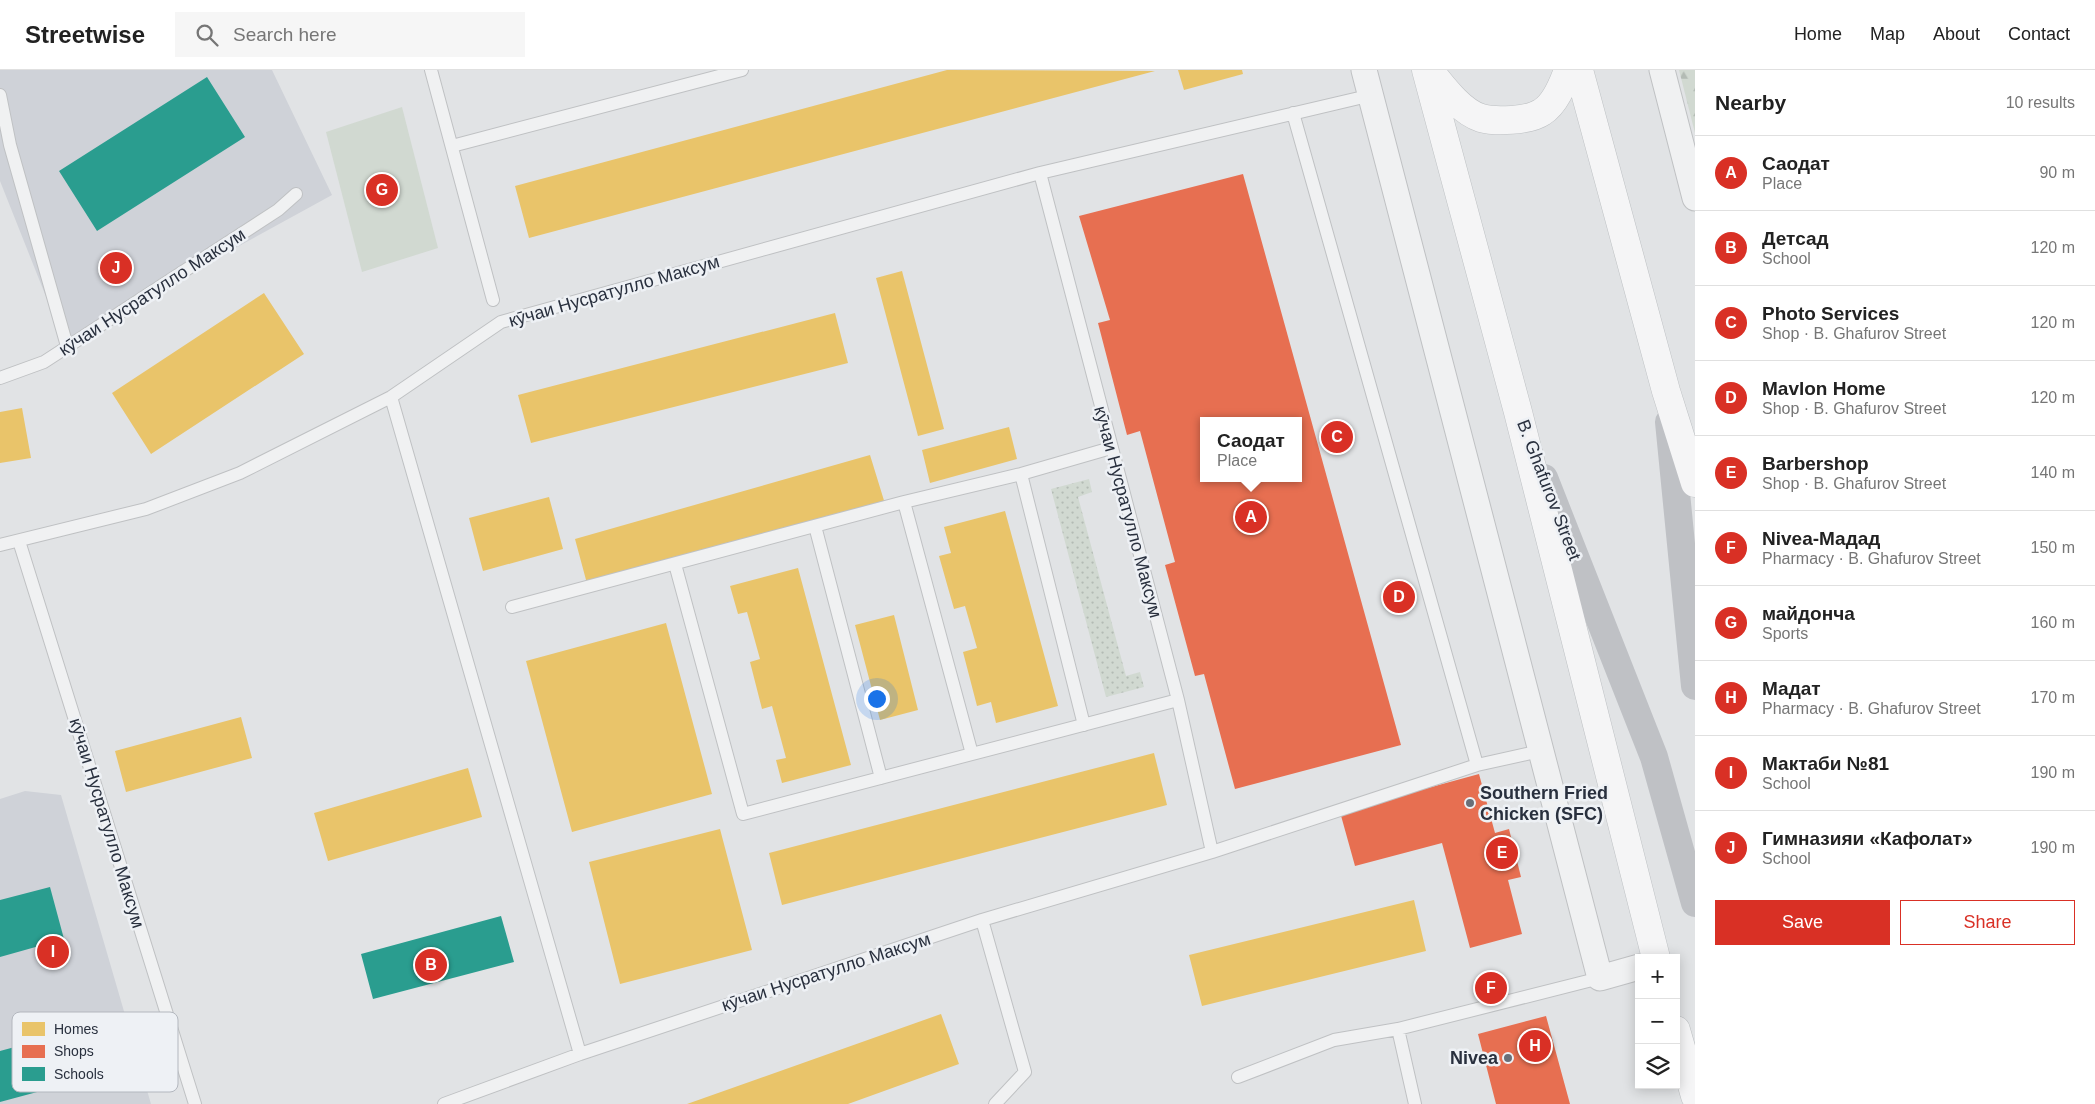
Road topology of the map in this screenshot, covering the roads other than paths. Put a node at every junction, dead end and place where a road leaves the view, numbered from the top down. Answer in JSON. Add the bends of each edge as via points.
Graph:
{"nodes":[{"id":1,"x":431,"y":70,"type":"edge"},
{"id":2,"x":742,"y":70,"type":"edge"},
{"id":3,"x":1364,"y":70,"type":"edge"},
{"id":4,"x":1427,"y":70,"type":"edge"},
{"id":5,"x":1568,"y":70,"type":"edge"},
{"id":6,"x":1579,"y":70,"type":"edge"},
{"id":7,"x":1662,"y":70,"type":"edge"},
{"id":8,"x":0,"y":95,"type":"edge"},
{"id":9,"x":1372,"y":95,"type":"junction"},
{"id":10,"x":1293,"y":113,"type":"junction"},
{"id":11,"x":5,"y":146,"type":"edge"},
{"id":12,"x":452,"y":146,"type":"junction"},
{"id":13,"x":1040,"y":173,"type":"junction"},
{"id":14,"x":296,"y":194,"type":"dead end"},
{"id":15,"x":1695,"y":198,"type":"edge"},
{"id":16,"x":493,"y":300,"type":"dead end"},
{"id":17,"x":68,"y":346,"type":"junction"},
{"id":18,"x":0,"y":378,"type":"edge"},
{"id":19,"x":1666,"y":391,"type":"junction"},
{"id":20,"x":391,"y":397,"type":"junction"},
{"id":21,"x":1518,"y":412,"type":"junction"},
{"id":22,"x":1111,"y":448,"type":"junction"},
{"id":23,"x":1021,"y":474,"type":"junction"},
{"id":24,"x":1695,"y":483,"type":"edge"},
{"id":25,"x":904,"y":502,"type":"junction"},
{"id":26,"x":814,"y":526,"type":"junction"},
{"id":27,"x":18,"y":541,"type":"junction"},
{"id":28,"x":0,"y":545,"type":"edge"},
{"id":29,"x":675,"y":564,"type":"junction"},
{"id":30,"x":512,"y":607,"type":"dead end"},
{"id":31,"x":1695,"y":686,"type":"edge"},
{"id":32,"x":1178,"y":700,"type":"junction"},
{"id":33,"x":1084,"y":725,"type":"junction"},
{"id":34,"x":1540,"y":751,"type":"junction"},
{"id":35,"x":972,"y":754,"type":"junction"},
{"id":36,"x":1477,"y":765,"type":"junction"},
{"id":37,"x":881,"y":778,"type":"junction"},
{"id":38,"x":1212,"y":852,"type":"junction"},
{"id":39,"x":1695,"y":903,"type":"edge"},
{"id":40,"x":982,"y":920,"type":"junction"},
{"id":41,"x":1655,"y":954,"type":"edge"},
{"id":42,"x":1635,"y":968,"type":"edge"},
{"id":43,"x":1600,"y":978,"type":"junction"},
{"id":44,"x":166,"y":1012,"type":"edge"},
{"id":45,"x":1398,"y":1029,"type":"junction"},
{"id":46,"x":1680,"y":1044,"type":"edge"},
{"id":47,"x":178,"y":1050,"type":"edge"},
{"id":48,"x":580,"y":1054,"type":"junction"},
{"id":49,"x":1238,"y":1078,"type":"dead end"},
{"id":50,"x":1695,"y":1096,"type":"edge"},
{"id":51,"x":195,"y":1104,"type":"edge"},
{"id":52,"x":444,"y":1104,"type":"edge"},
{"id":53,"x":995,"y":1104,"type":"edge"},
{"id":54,"x":1415,"y":1104,"type":"edge"}],
"edges":[{"from":1,"to":12,"type":"lane","name":"кӯчаи Нусратулло Максум"},
{"from":2,"to":12,"type":"lane"},
{"from":3,"to":9,"type":"street"},
{"from":4,"to":5,"type":"main road","via":[[1456,102],[1480,118],[1509,121],[1542,112],[1560,90]]},
{"from":4,"to":21,"type":"main road","name":"B. Ghafurov Street"},
{"from":6,"to":19,"type":"main road"},
{"from":7,"to":15,"type":"street"},
{"from":8,"to":11,"type":"lane"},
{"from":9,"to":10,"type":"lane","name":"кӯчаи Нусратулло Максум"},
{"from":9,"to":34,"type":"street"},
{"from":10,"to":13,"type":"lane","name":"кӯчаи Нусратулло Максум"},
{"from":10,"to":36,"type":"lane"},
{"from":11,"to":17,"type":"lane"},
{"from":12,"to":16,"type":"lane","name":"кӯчаи Нусратулло Максум"},
{"from":13,"to":20,"type":"lane","name":"кӯчаи Нусратулло Максум","via":[[501,322]]},
{"from":13,"to":22,"type":"lane","name":"кӯчаи Нусратулло Максум"},
{"from":14,"to":17,"type":"lane","name":"кӯчаи Нусратулло Максум","via":[[278,210]]},
{"from":17,"to":18,"type":"lane","name":"кӯчаи Нусратулло Максум","via":[[44,362]]},
{"from":19,"to":24,"type":"main road"},
{"from":19,"to":31,"type":"main road"},
{"from":20,"to":27,"type":"lane","name":"кӯчаи Нусратулло Максум","via":[[240,473],[146,509]]},
{"from":20,"to":48,"type":"lane"},
{"from":21,"to":39,"type":"main road","name":"B. Ghafurov Street","via":[[1654,757]]},
{"from":21,"to":41,"type":"main road"},
{"from":22,"to":23,"type":"lane"},
{"from":22,"to":32,"type":"lane","name":"кӯчаи Нусратулло Максум"},
{"from":23,"to":25,"type":"lane"},
{"from":23,"to":33,"type":"lane"},
{"from":25,"to":26,"type":"lane"},
{"from":25,"to":35,"type":"lane"},
{"from":26,"to":29,"type":"lane"},
{"from":26,"to":37,"type":"lane"},
{"from":27,"to":28,"type":"lane","name":"кӯчаи Нусратулло Максум"},
{"from":27,"to":44,"type":"lane","name":"кӯчаи Нусратулло Максум"},
{"from":29,"to":30,"type":"lane"},
{"from":29,"to":37,"type":"lane","via":[[743,814]]},
{"from":32,"to":33,"type":"lane"},
{"from":32,"to":38,"type":"lane","name":"кӯчаи Нусратулло Максум"},
{"from":33,"to":35,"type":"lane"},
{"from":34,"to":36,"type":"lane","name":"кӯчаи Нусратулло Максум"},
{"from":34,"to":43,"type":"street"},
{"from":35,"to":37,"type":"lane"},
{"from":36,"to":38,"type":"lane","name":"кӯчаи Нусратулло Максум"},
{"from":38,"to":40,"type":"lane","name":"кӯчаи Нусратулло Максум"},
{"from":40,"to":48,"type":"lane","name":"кӯчаи Нусратулло Максум"},
{"from":40,"to":53,"type":"lane","via":[[1025,1072]]},
{"from":42,"to":43,"type":"street"},
{"from":43,"to":45,"type":"lane"},
{"from":45,"to":49,"type":"lane","via":[[1334,1040]]},
{"from":45,"to":54,"type":"lane"},
{"from":46,"to":50,"type":"main road"},
{"from":47,"to":51,"type":"lane","name":"кӯчаи Нусратулло Максум"},
{"from":48,"to":52,"type":"lane","name":"кӯчаи Нусратулло Максум"}]}
